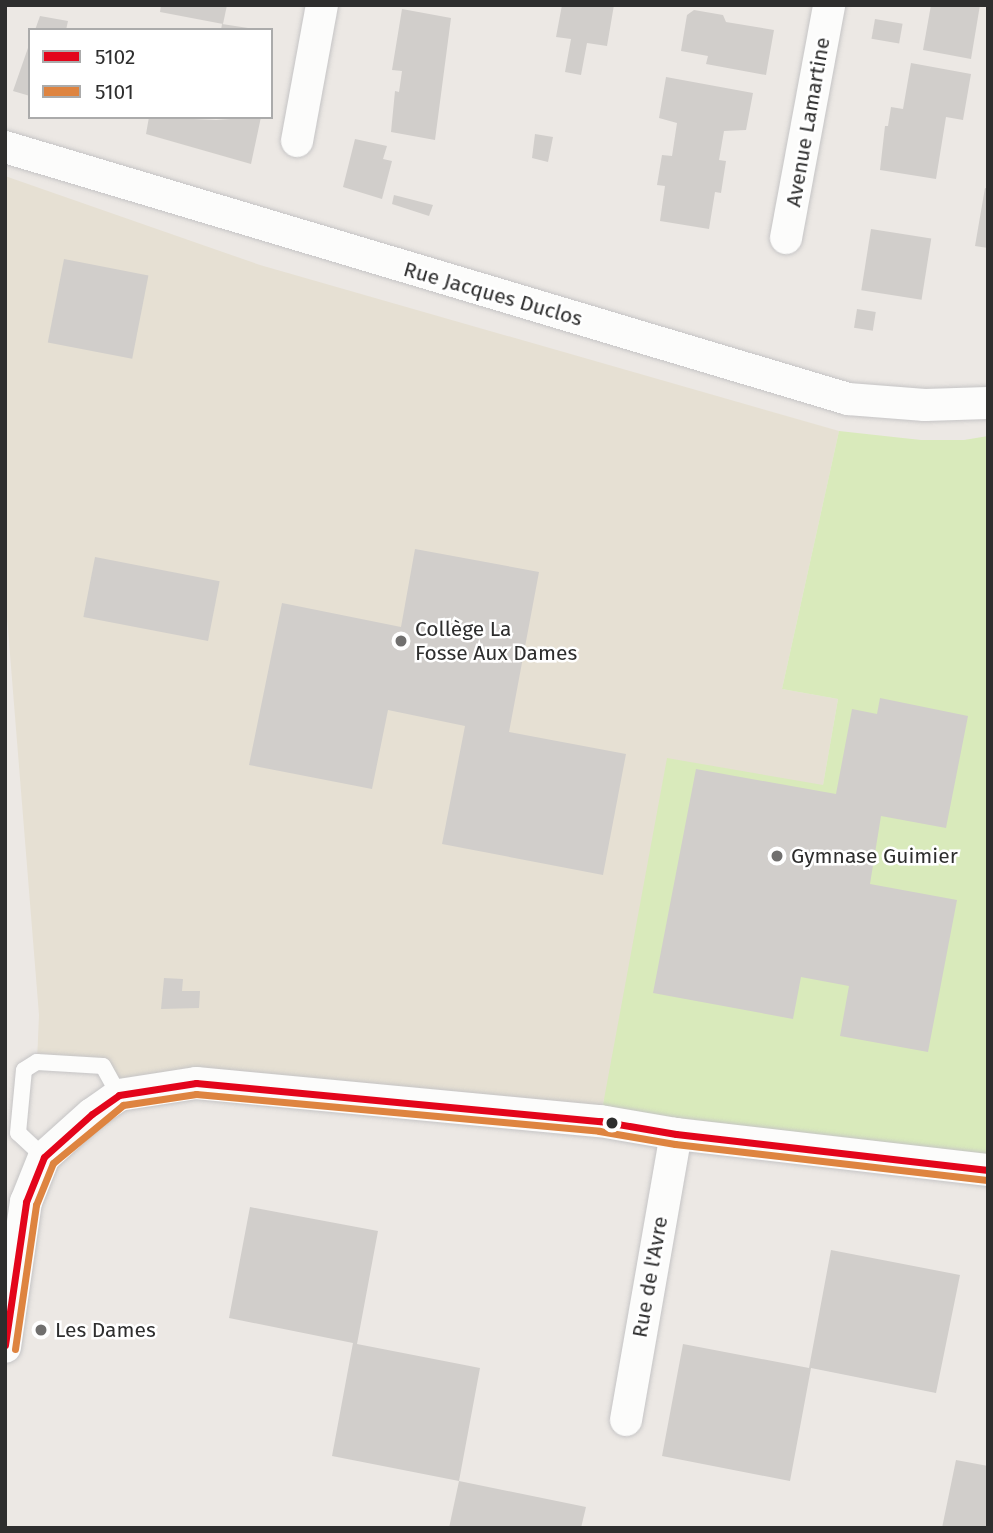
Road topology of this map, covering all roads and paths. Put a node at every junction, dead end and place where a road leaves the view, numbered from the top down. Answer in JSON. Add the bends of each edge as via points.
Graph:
{"nodes":[{"id":1,"x":322,"y":5,"type":"edge"},
{"id":2,"x":829,"y":5,"type":"edge"},
{"id":3,"x":297,"y":141,"type":"dead end"},
{"id":4,"x":5,"y":148,"type":"edge"},
{"id":5,"x":786,"y":238,"type":"dead end"},
{"id":6,"x":988,"y":403,"type":"edge"},
{"id":7,"x":119,"y":1096,"type":"junction"},
{"id":8,"x":676,"y":1134,"type":"junction"},
{"id":9,"x":44,"y":1157,"type":"junction"},
{"id":10,"x":988,"y":1170,"type":"edge"},
{"id":11,"x":5,"y":1346,"type":"edge"},
{"id":12,"x":626,"y":1420,"type":"dead end"}],
"edges":[{"from":1,"to":3,"type":"street"},
{"from":2,"to":5,"type":"street","name":"Avenue Lamartine"},
{"from":4,"to":6,"type":"street","name":"Rue Jacques Duclos","via":[[848,399],[925,405]]},
{"from":7,"to":8,"type":"street","via":[[196,1083],[600,1121]]},
{"from":7,"to":9,"type":"street"},
{"from":7,"to":9,"type":"lane","via":[[103,1066],[37,1062],[24,1070],[18,1133]]},
{"from":8,"to":10,"type":"street"},
{"from":8,"to":12,"type":"street","name":"Rue de l'Avre"},
{"from":9,"to":11,"type":"street","via":[[26,1202]]}]}
